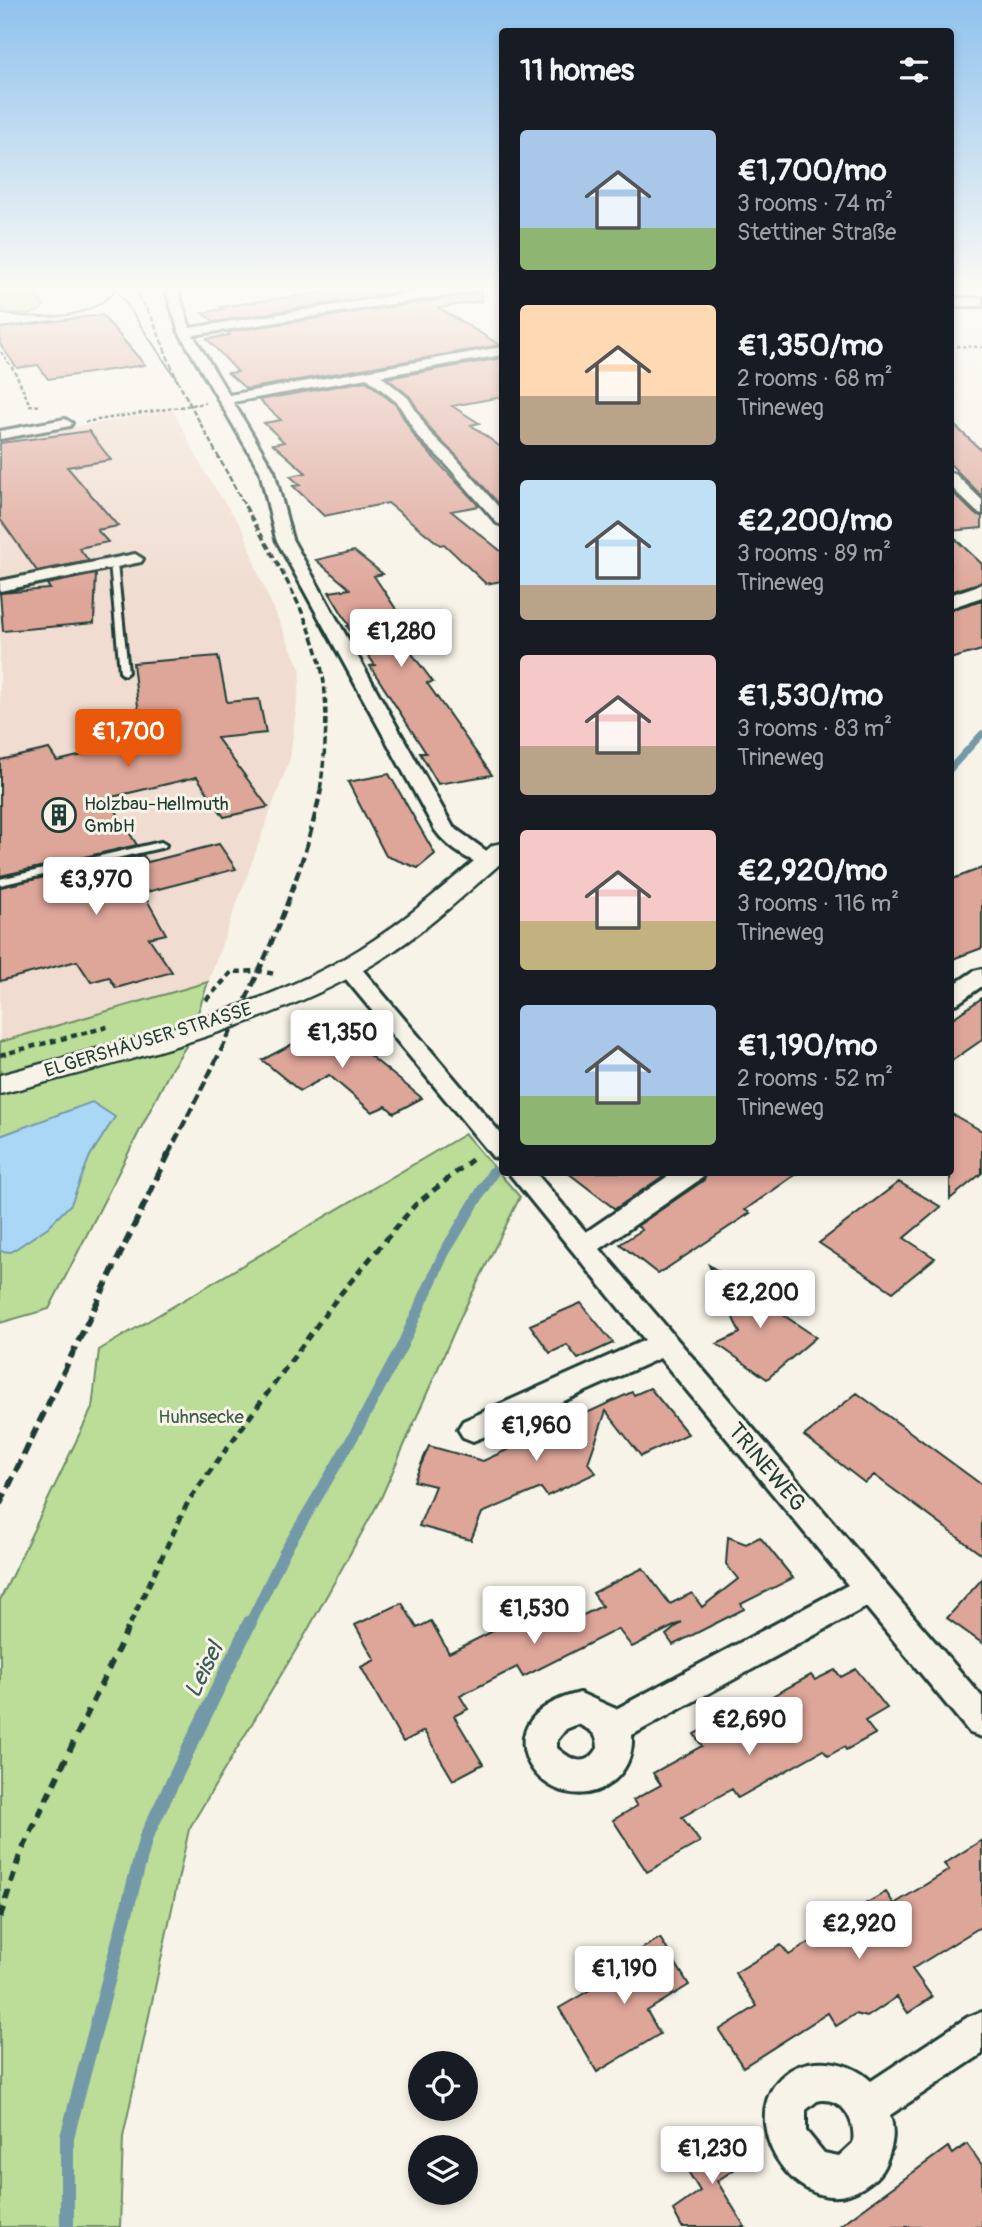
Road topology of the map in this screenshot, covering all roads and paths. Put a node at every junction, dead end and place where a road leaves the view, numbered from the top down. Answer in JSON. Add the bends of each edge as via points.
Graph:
{"nodes":[{"id":1,"x":24,"y":391,"type":"edge"},
{"id":2,"x":221,"y":391,"type":"edge"},
{"id":3,"x":274,"y":391,"type":"edge"},
{"id":4,"x":391,"y":391,"type":"edge"},
{"id":5,"x":226,"y":400,"type":"junction"},
{"id":6,"x":65,"y":423,"type":"junction"},
{"id":7,"x":0,"y":435,"type":"edge"},
{"id":8,"x":954,"y":481,"type":"edge"},
{"id":9,"x":982,"y":509,"type":"edge"},
{"id":10,"x":499,"y":517,"type":"edge"},
{"id":11,"x":135,"y":559,"type":"dead end"},
{"id":12,"x":113,"y":564,"type":"junction"},
{"id":13,"x":0,"y":586,"type":"edge"},
{"id":14,"x":982,"y":590,"type":"edge"},
{"id":15,"x":954,"y":600,"type":"edge"},
{"id":16,"x":124,"y":672,"type":"dead end"},
{"id":17,"x":160,"y":845,"type":"dead end"},
{"id":18,"x":496,"y":855,"type":"edge"},
{"id":19,"x":0,"y":883,"type":"edge"},
{"id":20,"x":348,"y":967,"type":"junction"},
{"id":21,"x":285,"y":970,"type":"dead end"},
{"id":22,"x":982,"y":976,"type":"edge"},
{"id":23,"x":954,"y":995,"type":"edge"},
{"id":24,"x":201,"y":1007,"type":"dead end"},
{"id":25,"x":124,"y":1024,"type":"dead end"},
{"id":26,"x":0,"y":1055,"type":"edge"},
{"id":27,"x":0,"y":1085,"type":"edge"},
{"id":28,"x":499,"y":1147,"type":"edge"},
{"id":29,"x":523,"y":1176,"type":"edge"},
{"id":30,"x":687,"y":1176,"type":"edge"},
{"id":31,"x":583,"y":1247,"type":"junction"},
{"id":32,"x":664,"y":1344,"type":"junction"},
{"id":33,"x":473,"y":1429,"type":"dead end"},
{"id":34,"x":870,"y":1590,"type":"junction"},
{"id":35,"x":982,"y":1722,"type":"edge"},
{"id":36,"x":613,"y":1728,"type":"dead end"},
{"id":37,"x":0,"y":1917,"type":"edge"},
{"id":38,"x":982,"y":2031,"type":"edge"},
{"id":39,"x":867,"y":2107,"type":"dead end"}],
"edges":[{"from":1,"to":6,"type":"path","via":[[30,405],[61,408]]},
{"from":2,"to":5,"type":"street"},
{"from":3,"to":5,"type":"street"},
{"from":4,"to":10,"type":"street","via":[[403,401],[423,434]]},
{"from":5,"to":6,"type":"path"},
{"from":5,"to":18,"type":"street","via":[[267,471],[284,539],[446,830],[471,851]]},
{"from":6,"to":7,"type":"street"},
{"from":8,"to":9,"type":"street"},
{"from":11,"to":12,"type":"street"},
{"from":12,"to":13,"type":"street"},
{"from":12,"to":16,"type":"lane"},
{"from":14,"to":15,"type":"street"},
{"from":17,"to":19,"type":"lane"},
{"from":18,"to":20,"type":"street","name":"ELGERSHÄUSER STRASSE","via":[[416,923]]},
{"from":20,"to":27,"type":"street","name":"ELGERSHÄUSER STRASSE","via":[[224,1020]]},
{"from":20,"to":28,"type":"street"},
{"from":21,"to":24,"type":"path","via":[[275,974],[232,972]]},
{"from":22,"to":23,"type":"street"},
{"from":25,"to":26,"type":"path"},
{"from":28,"to":37,"type":"path","via":[[462,1166],[415,1205],[337,1298],[190,1500],[20,1855]]},
{"from":29,"to":31,"type":"street","name":"TRINEWEG"},
{"from":30,"to":31,"type":"street"},
{"from":31,"to":32,"type":"street","name":"TRINEWEG"},
{"from":32,"to":33,"type":"street"},
{"from":32,"to":34,"type":"street","name":"TRINEWEG"},
{"from":34,"to":35,"type":"street","name":"TRINEWEG"},
{"from":34,"to":36,"type":"street"},
{"from":38,"to":39,"type":"street"}]}
